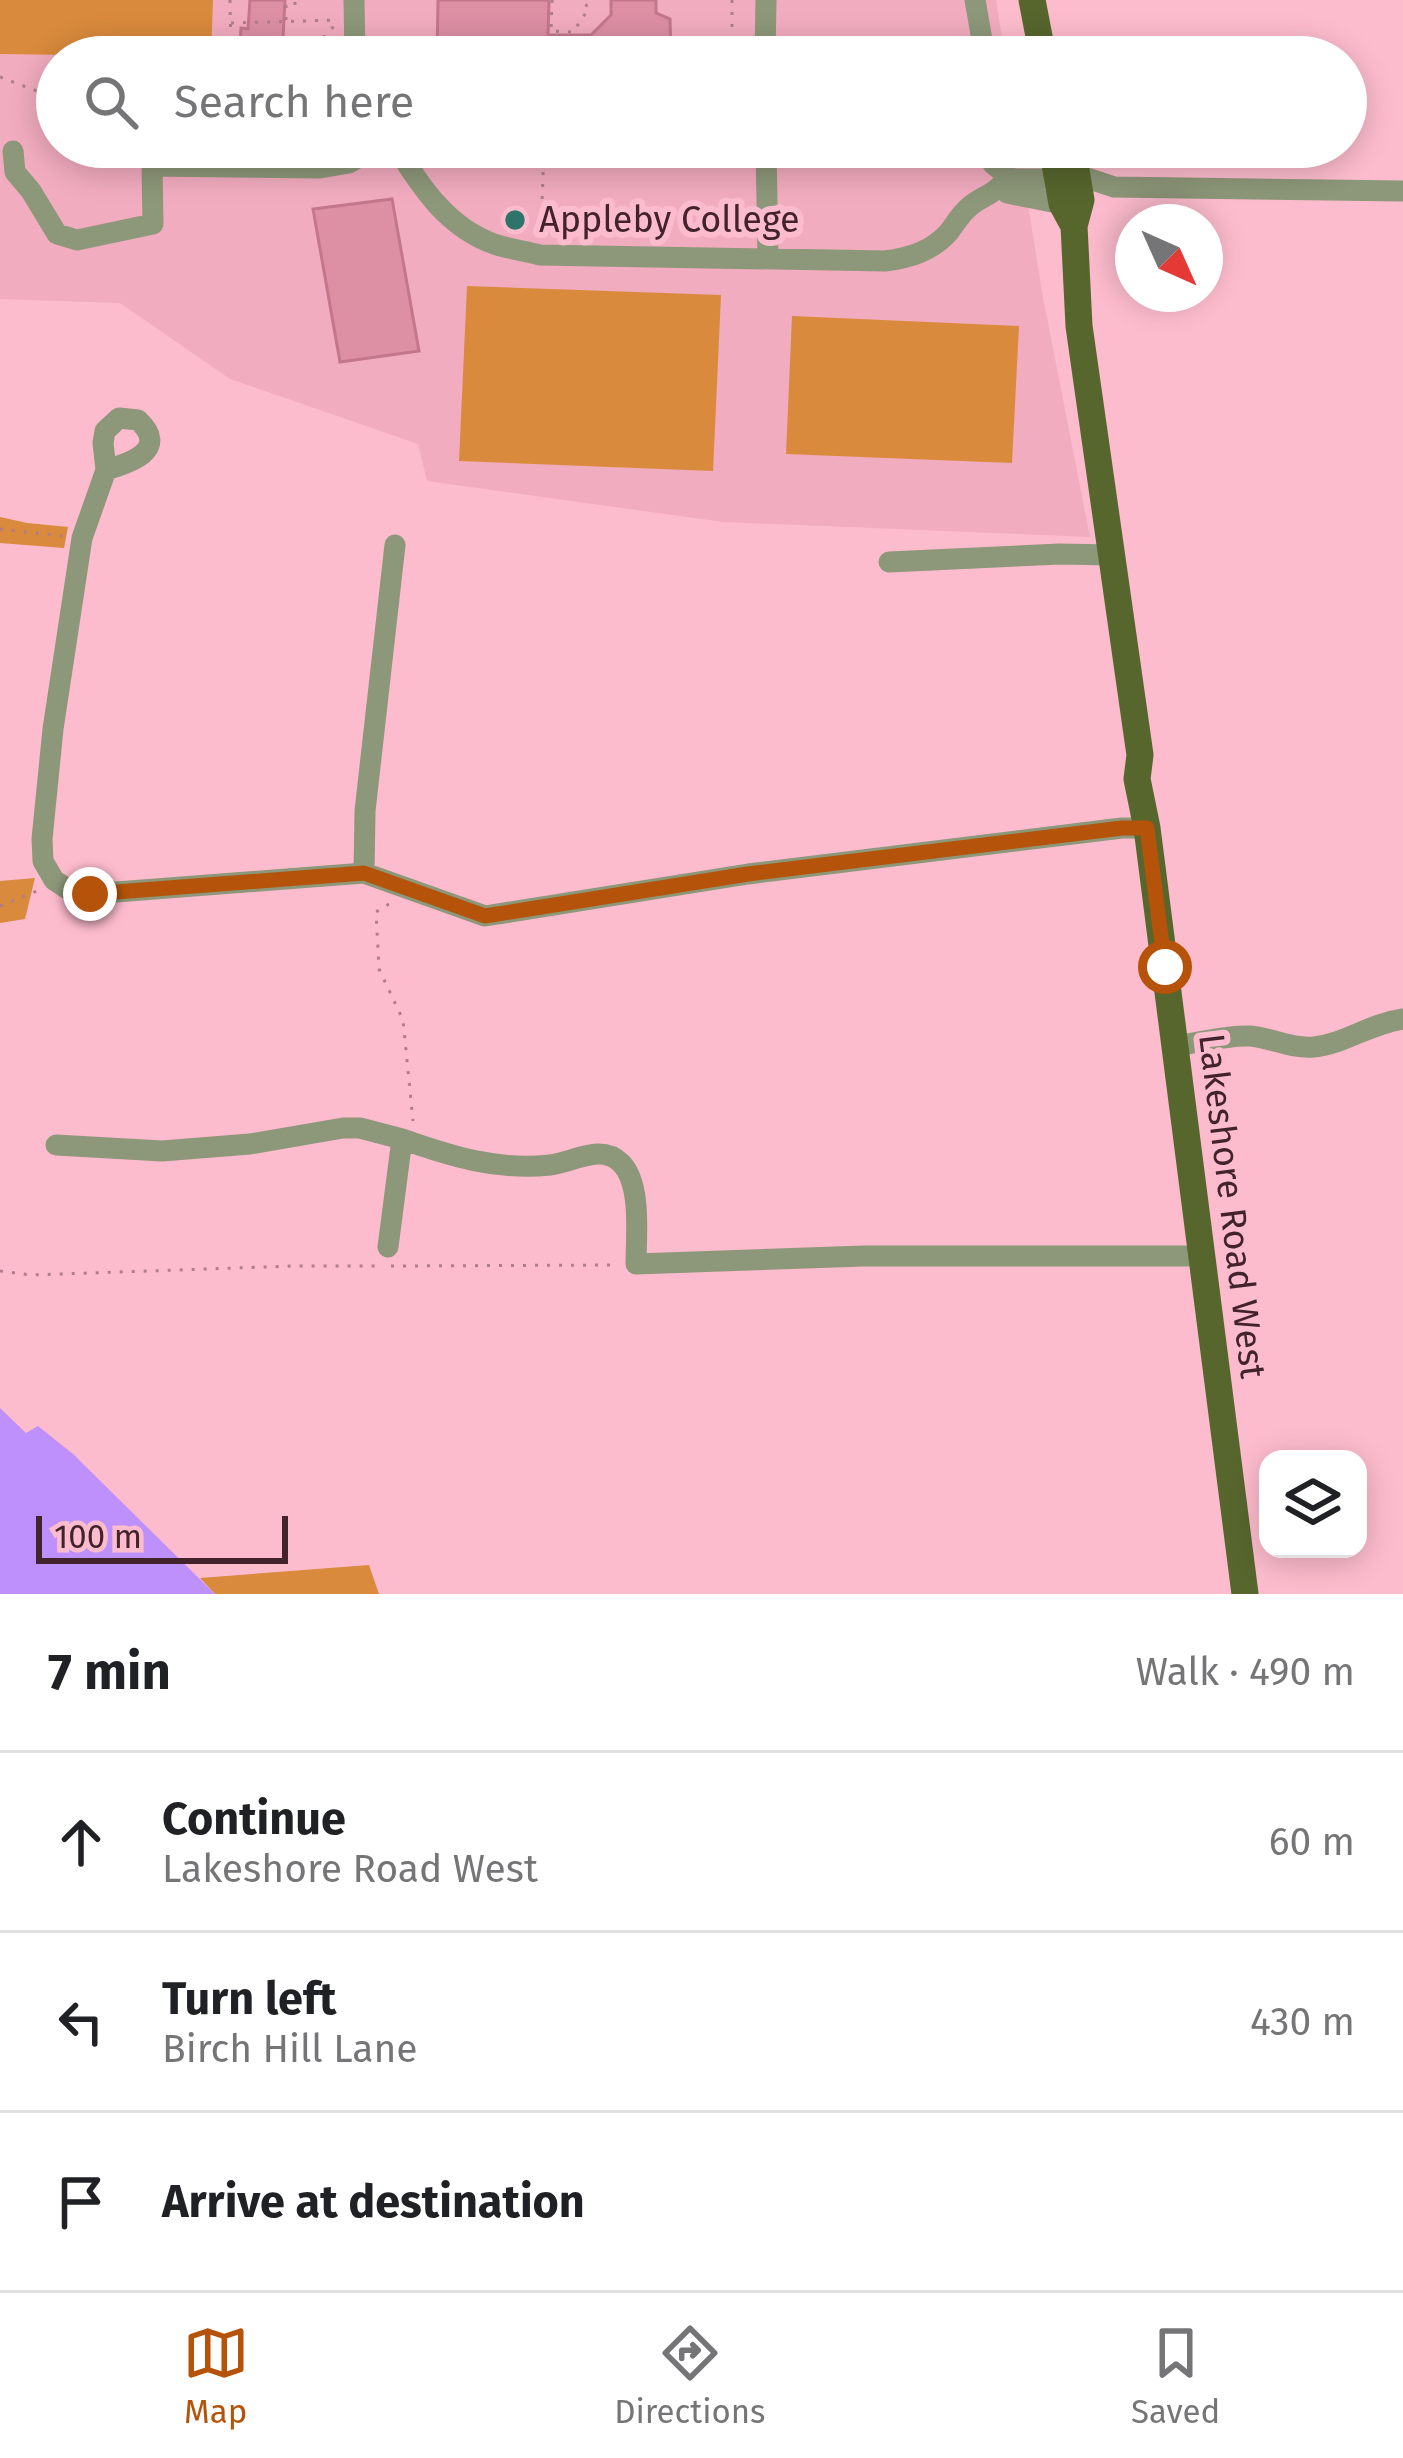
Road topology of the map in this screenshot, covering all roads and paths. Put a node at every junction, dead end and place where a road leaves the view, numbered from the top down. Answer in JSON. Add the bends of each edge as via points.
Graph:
{"nodes":[{"id":1,"x":230,"y":0,"type":"edge"},
{"id":2,"x":295,"y":0,"type":"edge"},
{"id":3,"x":354,"y":0,"type":"edge"},
{"id":4,"x":552,"y":0,"type":"edge"},
{"id":5,"x":581,"y":0,"type":"edge"},
{"id":6,"x":732,"y":0,"type":"edge"},
{"id":7,"x":766,"y":0,"type":"edge"},
{"id":8,"x":975,"y":0,"type":"edge"},
{"id":9,"x":1032,"y":0,"type":"edge"},
{"id":10,"x":286,"y":20,"type":"junction"},
{"id":11,"x":230,"y":23,"type":"junction"},
{"id":12,"x":230,"y":36,"type":"edge"},
{"id":13,"x":326,"y":36,"type":"edge"},
{"id":14,"x":355,"y":36,"type":"edge"},
{"id":15,"x":732,"y":36,"type":"edge"},
{"id":16,"x":765,"y":36,"type":"edge"},
{"id":17,"x":981,"y":36,"type":"edge"},
{"id":18,"x":1039,"y":36,"type":"edge"},
{"id":19,"x":0,"y":77,"type":"edge"},
{"id":20,"x":36,"y":91,"type":"edge"},
{"id":21,"x":13,"y":151,"type":"dead end"},
{"id":22,"x":152,"y":168,"type":"edge"},
{"id":23,"x":411,"y":168,"type":"edge"},
{"id":24,"x":543,"y":168,"type":"edge"},
{"id":25,"x":766,"y":168,"type":"edge"},
{"id":26,"x":996,"y":168,"type":"edge"},
{"id":27,"x":1006,"y":182,"type":"junction"},
{"id":28,"x":1071,"y":188,"type":"edge"},
{"id":29,"x":1403,"y":191,"type":"edge"},
{"id":30,"x":541,"y":245,"type":"dead end"},
{"id":31,"x":768,"y":258,"type":"junction"},
{"id":32,"x":106,"y":470,"type":"dead end"},
{"id":33,"x":0,"y":529,"type":"edge"},
{"id":34,"x":82,"y":538,"type":"junction"},
{"id":35,"x":395,"y":545,"type":"dead end"},
{"id":36,"x":1112,"y":555,"type":"junction"},
{"id":37,"x":889,"y":562,"type":"dead end"},
{"id":38,"x":1147,"y":828,"type":"junction"},
{"id":39,"x":364,"y":873,"type":"junction"},
{"id":40,"x":40,"y":890,"type":"dead end"},
{"id":41,"x":411,"y":890,"type":"junction"},
{"id":42,"x":0,"y":906,"type":"edge"},
{"id":43,"x":1403,"y":1019,"type":"edge"},
{"id":44,"x":1175,"y":1046,"type":"junction"},
{"id":45,"x":408,"y":1141,"type":"junction"},
{"id":46,"x":56,"y":1145,"type":"dead end"},
{"id":47,"x":388,"y":1247,"type":"dead end"},
{"id":48,"x":1202,"y":1256,"type":"junction"},
{"id":49,"x":636,"y":1264,"type":"junction"},
{"id":50,"x":0,"y":1271,"type":"edge"},
{"id":51,"x":1245,"y":1594,"type":"edge"}],
"edges":[{"from":1,"to":11,"type":"path"},
{"from":2,"to":10,"type":"path","via":[[286,5]]},
{"from":3,"to":14,"type":"street"},
{"from":4,"to":5,"type":"path","via":[[551,31],[573,32],[590,8]]},
{"from":6,"to":15,"type":"path"},
{"from":7,"to":16,"type":"street"},
{"from":8,"to":17,"type":"street"},
{"from":9,"to":18,"type":"main road"},
{"from":10,"to":11,"type":"path"},
{"from":10,"to":13,"type":"path","via":[[337,20]]},
{"from":11,"to":12,"type":"path"},
{"from":19,"to":20,"type":"path"},
{"from":21,"to":22,"type":"street","via":[[15,172],[57,233],[77,240],[153,224]]},
{"from":23,"to":31,"type":"street","via":[[445,214],[494,244],[541,255]]},
{"from":24,"to":30,"type":"path"},
{"from":25,"to":31,"type":"street"},
{"from":26,"to":27,"type":"street"},
{"from":27,"to":28,"type":"street"},
{"from":27,"to":31,"type":"street","via":[[922,253],[885,261]]},
{"from":28,"to":29,"type":"street"},
{"from":28,"to":36,"type":"main road","name":"Lakeshore Road West","via":[[1079,326]]},
{"from":32,"to":34,"type":"street"},
{"from":33,"to":34,"type":"path"},
{"from":34,"to":39,"type":"street","via":[[42,839],[54,880],[90,894]]},
{"from":35,"to":39,"type":"street"},
{"from":36,"to":37,"type":"street"},
{"from":36,"to":38,"type":"main road","name":"Lakeshore Road West"},
{"from":38,"to":41,"type":"street","via":[[748,874],[485,916]]},
{"from":38,"to":44,"type":"main road","name":"Lakeshore Road West"},
{"from":39,"to":41,"type":"street"},
{"from":40,"to":42,"type":"path"},
{"from":41,"to":45,"type":"path","via":[[376,912],[379,969],[403,1020]]},
{"from":43,"to":44,"type":"street","via":[[1317,1047],[1255,1036]]},
{"from":44,"to":48,"type":"main road","name":"Lakeshore Road West"},
{"from":45,"to":46,"type":"street","via":[[343,1128],[162,1151]]},
{"from":45,"to":47,"type":"street"},
{"from":45,"to":49,"type":"street","via":[[500,1166],[603,1153],[616,1159],[632,1180]]},
{"from":48,"to":49,"type":"street"},
{"from":48,"to":51,"type":"main road","name":"Lakeshore Road West"},
{"from":49,"to":50,"type":"path"}]}
